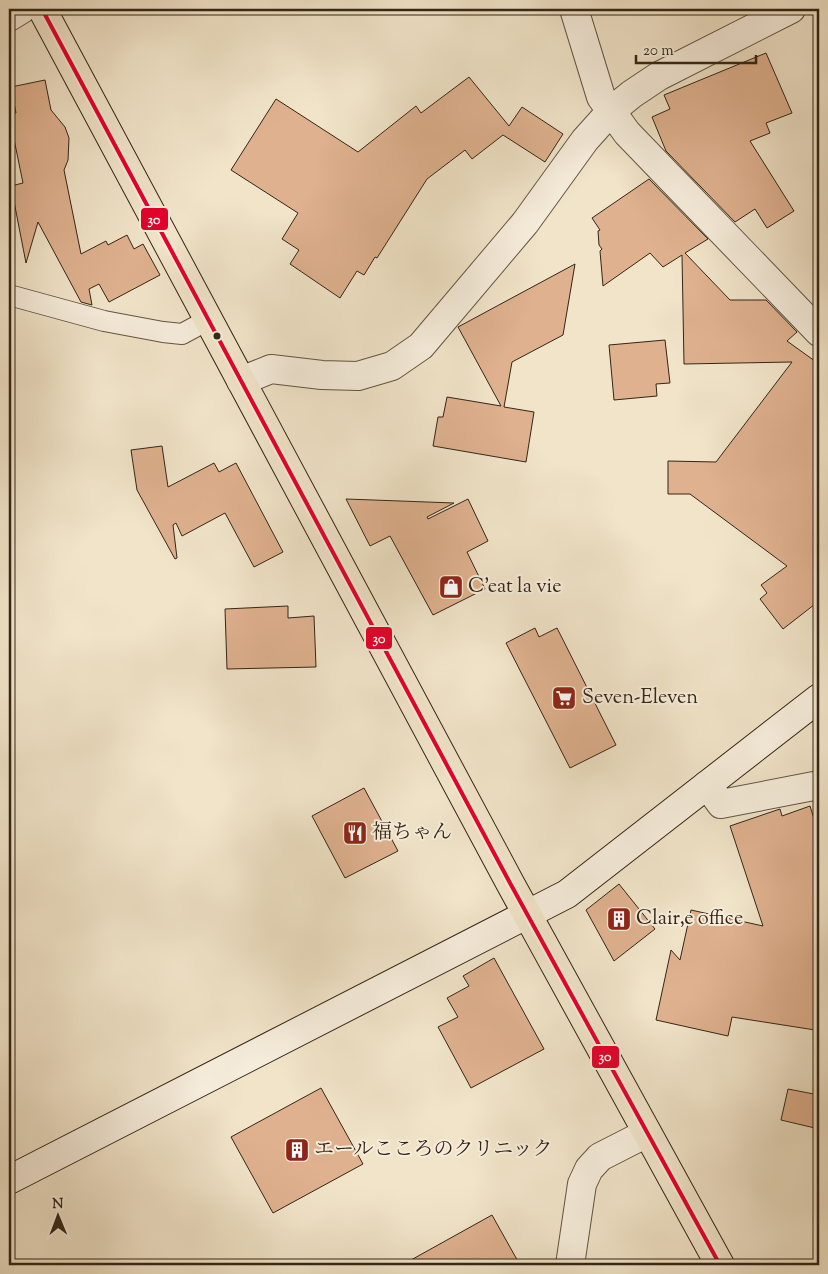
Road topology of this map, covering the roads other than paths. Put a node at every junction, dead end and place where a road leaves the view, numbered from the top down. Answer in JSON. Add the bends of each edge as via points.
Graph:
{"nodes":[{"id":1,"x":22,"y":9,"type":"edge"},
{"id":2,"x":42,"y":9,"type":"edge"},
{"id":3,"x":574,"y":9,"type":"edge"},
{"id":4,"x":790,"y":9,"type":"edge"},
{"id":5,"x":9,"y":17,"type":"edge"},
{"id":6,"x":611,"y":111,"type":"junction"},
{"id":7,"x":9,"y":295,"type":"edge"},
{"id":8,"x":208,"y":320,"type":"junction"},
{"id":9,"x":819,"y":332,"type":"edge"},
{"id":10,"x":242,"y":382,"type":"junction"},
{"id":11,"x":819,"y":698,"type":"edge"},
{"id":12,"x":707,"y":785,"type":"junction"},
{"id":13,"x":819,"y":785,"type":"edge"},
{"id":14,"x":527,"y":914,"type":"junction"},
{"id":15,"x":647,"y":1132,"type":"junction"},
{"id":16,"x":9,"y":1180,"type":"edge"},
{"id":17,"x":570,"y":1265,"type":"edge"},
{"id":18,"x":720,"y":1265,"type":"edge"}],
"edges":[{"from":1,"to":5,"type":"street"},
{"from":2,"to":8,"type":"main road"},
{"from":3,"to":6,"type":"street","via":[[601,97]]},
{"from":4,"to":6,"type":"street","via":[[659,76]]},
{"from":6,"to":9,"type":"street","via":[[627,132]]},
{"from":6,"to":10,"type":"street","via":[[585,140],[525,223],[421,346],[392,366],[358,376],[271,369]]},
{"from":7,"to":8,"type":"lane","via":[[104,321],[164,332],[182,334]]},
{"from":8,"to":10,"type":"main road"},
{"from":10,"to":14,"type":"main road"},
{"from":11,"to":12,"type":"street"},
{"from":12,"to":13,"type":"street","via":[[721,804]]},
{"from":12,"to":14,"type":"street","via":[[567,894]]},
{"from":14,"to":15,"type":"main road"},
{"from":14,"to":16,"type":"street"},
{"from":15,"to":17,"type":"street","via":[[600,1157],[589,1169],[582,1184]]},
{"from":15,"to":18,"type":"main road"}]}
